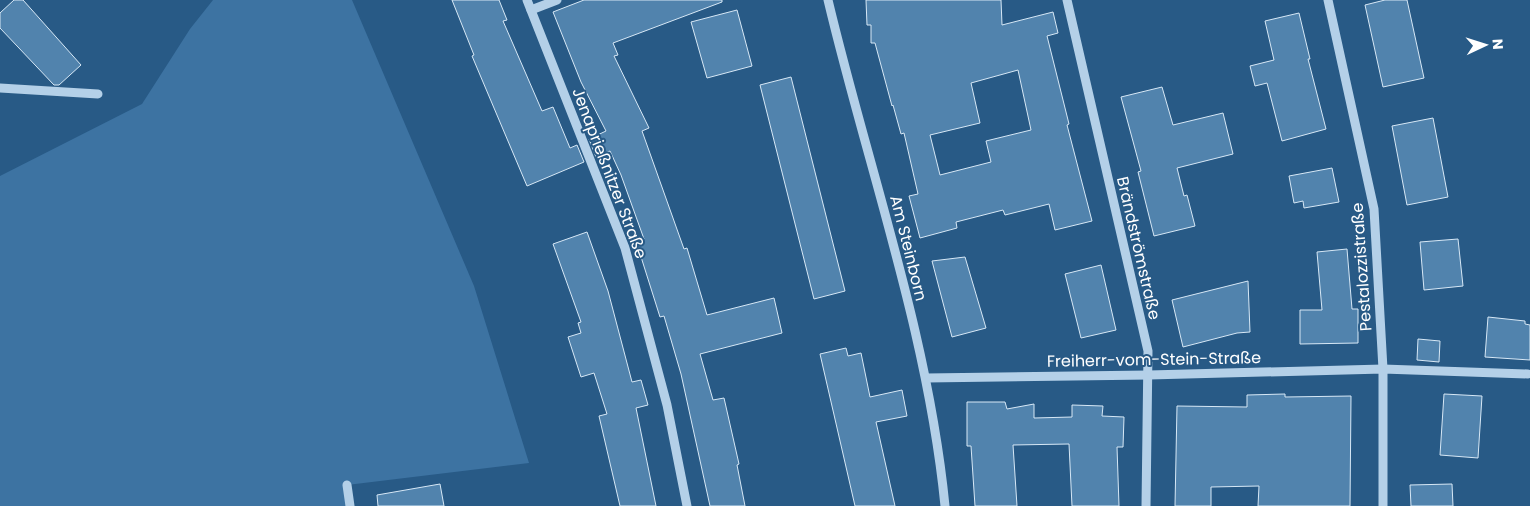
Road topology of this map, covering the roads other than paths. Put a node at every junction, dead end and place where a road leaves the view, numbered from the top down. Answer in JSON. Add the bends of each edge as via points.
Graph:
{"nodes":[{"id":1,"x":527,"y":0,"type":"edge"},
{"id":2,"x":556,"y":0,"type":"edge"},
{"id":3,"x":828,"y":0,"type":"edge"},
{"id":4,"x":1067,"y":0,"type":"edge"},
{"id":5,"x":1328,"y":0,"type":"edge"},
{"id":6,"x":531,"y":10,"type":"junction"},
{"id":7,"x":0,"y":88,"type":"edge"},
{"id":8,"x":98,"y":94,"type":"dead end"},
{"id":9,"x":1383,"y":369,"type":"junction"},
{"id":10,"x":1528,"y":374,"type":"dead end"},
{"id":11,"x":1148,"y":375,"type":"junction"},
{"id":12,"x":926,"y":378,"type":"junction"},
{"id":13,"x":347,"y":485,"type":"dead end"},
{"id":14,"x":350,"y":506,"type":"edge"},
{"id":15,"x":687,"y":506,"type":"edge"},
{"id":16,"x":945,"y":506,"type":"edge"},
{"id":17,"x":1146,"y":506,"type":"edge"},
{"id":18,"x":1383,"y":506,"type":"edge"}],
"edges":[{"from":1,"to":6,"type":"street","name":"Jenaprießnitzer Straße"},
{"from":2,"to":6,"type":"street"},
{"from":3,"to":12,"type":"street","name":"Am Steinborn"},
{"from":4,"to":11,"type":"street","name":"Brändströmstraße","via":[[1148,351]]},
{"from":5,"to":9,"type":"street","name":"Pestalozzistraße","via":[[1374,209]]},
{"from":6,"to":15,"type":"street","name":"Jenaprießnitzer Straße","via":[[624,248],[667,405]]},
{"from":7,"to":8,"type":"street"},
{"from":9,"to":10,"type":"street","name":"Freiherr-vom-Stein-Straße"},
{"from":9,"to":11,"type":"street","name":"Freiherr-vom-Stein-Straße"},
{"from":9,"to":18,"type":"street","name":"Pestalozzistraße"},
{"from":11,"to":12,"type":"street","name":"Freiherr-vom-Stein-Straße"},
{"from":11,"to":17,"type":"street","name":"Brändströmstraße"},
{"from":12,"to":16,"type":"street","name":"Am Steinborn","via":[[936,428]]},
{"from":13,"to":14,"type":"street"}]}
